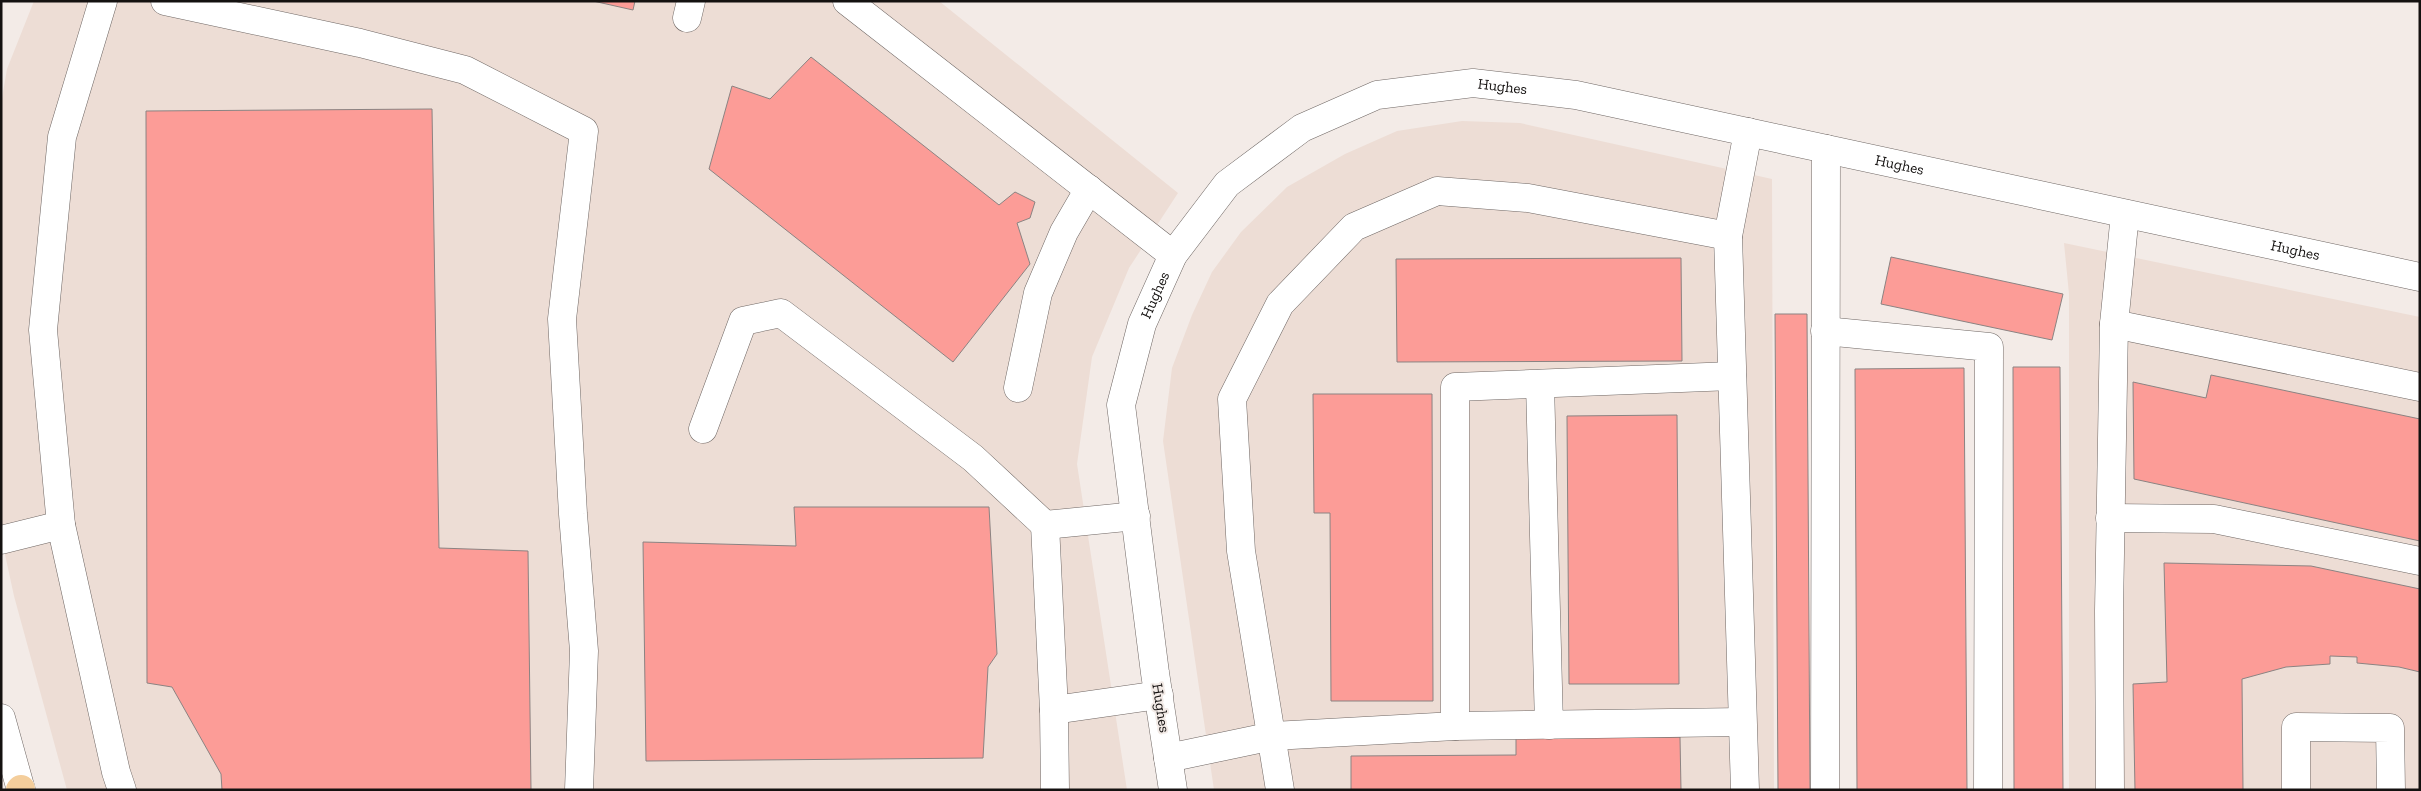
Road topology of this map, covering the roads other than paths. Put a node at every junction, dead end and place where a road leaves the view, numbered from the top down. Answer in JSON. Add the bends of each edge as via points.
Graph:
{"nodes":[{"id":1,"x":103,"y":1,"type":"edge"},
{"id":2,"x":165,"y":1,"type":"edge"},
{"id":3,"x":847,"y":1,"type":"edge"},
{"id":4,"x":1748,"y":132,"type":"junction"},
{"id":5,"x":1826,"y":149,"type":"junction"},
{"id":6,"x":1089,"y":189,"type":"junction"},
{"id":7,"x":2124,"y":214,"type":"junction"},
{"id":8,"x":1728,"y":236,"type":"junction"},
{"id":9,"x":1173,"y":256,"type":"junction"},
{"id":10,"x":2420,"y":277,"type":"edge"},
{"id":11,"x":2114,"y":324,"type":"junction"},
{"id":12,"x":1825,"y":331,"type":"junction"},
{"id":13,"x":1732,"y":376,"type":"junction"},
{"id":14,"x":1540,"y":384,"type":"junction"},
{"id":15,"x":2420,"y":387,"type":"edge"},
{"id":16,"x":1018,"y":388,"type":"dead end"},
{"id":17,"x":703,"y":429,"type":"dead end"},
{"id":18,"x":1136,"y":516,"type":"junction"},
{"id":19,"x":2110,"y":518,"type":"junction"},
{"id":20,"x":1045,"y":524,"type":"junction"},
{"id":21,"x":61,"y":525,"type":"junction"},
{"id":22,"x":1,"y":540,"type":"edge"},
{"id":23,"x":2420,"y":561,"type":"edge"},
{"id":24,"x":1159,"y":695,"type":"junction"},
{"id":25,"x":1054,"y":710,"type":"junction"},
{"id":26,"x":1,"y":718,"type":"edge"},
{"id":27,"x":1742,"y":722,"type":"junction"},
{"id":28,"x":1549,"y":725,"type":"junction"},
{"id":29,"x":1455,"y":726,"type":"junction"},
{"id":30,"x":1273,"y":736,"type":"junction"},
{"id":31,"x":1168,"y":758,"type":"junction"},
{"id":32,"x":21,"y":789,"type":"edge"},
{"id":33,"x":122,"y":790,"type":"edge"},
{"id":34,"x":579,"y":790,"type":"edge"},
{"id":35,"x":1055,"y":790,"type":"edge"},
{"id":36,"x":1173,"y":790,"type":"edge"},
{"id":37,"x":1280,"y":790,"type":"edge"},
{"id":38,"x":1745,"y":790,"type":"edge"},
{"id":39,"x":1826,"y":790,"type":"edge"},
{"id":40,"x":1988,"y":790,"type":"edge"},
{"id":41,"x":2110,"y":790,"type":"edge"},
{"id":42,"x":2296,"y":790,"type":"edge"},
{"id":43,"x":2391,"y":790,"type":"edge"}],
"edges":[{"from":1,"to":21,"type":"street","via":[[62,137],[43,330]]},
{"from":2,"to":34,"type":"street","via":[[360,43],[465,70],[584,131],[562,319],[584,651]]},
{"from":3,"to":6,"type":"street"},
{"from":4,"to":5,"type":"street","name":"Hughes"},
{"from":4,"to":8,"type":"street"},
{"from":4,"to":9,"type":"street","name":"Hughes","via":[[1576,95],[1473,83],[1377,95],[1302,128],[1227,184]]},
{"from":5,"to":7,"type":"street","name":"Hughes"},
{"from":5,"to":12,"type":"street"},
{"from":6,"to":9,"type":"street"},
{"from":6,"to":16,"type":"street","via":[[1064,232],[1038,293]]},
{"from":7,"to":10,"type":"street","name":"Hughes"},
{"from":7,"to":11,"type":"street"},
{"from":8,"to":13,"type":"street"},
{"from":8,"to":30,"type":"street","via":[[1528,198],[1437,191],[1354,227],[1280,304],[1232,399],[1241,551]]},
{"from":9,"to":18,"type":"street","name":"Hughes","via":[[1142,324],[1121,405]]},
{"from":11,"to":15,"type":"street"},
{"from":11,"to":19,"type":"street"},
{"from":12,"to":39,"type":"street"},
{"from":12,"to":40,"type":"street","via":[[1988,346]]},
{"from":13,"to":14,"type":"street"},
{"from":13,"to":27,"type":"street"},
{"from":14,"to":28,"type":"street"},
{"from":14,"to":29,"type":"street","via":[[1455,387]]},
{"from":17,"to":20,"type":"street","via":[[744,321],[781,313],[973,458]]},
{"from":18,"to":20,"type":"street"},
{"from":18,"to":24,"type":"street","name":"Hughes"},
{"from":19,"to":23,"type":"street","via":[[2214,519]]},
{"from":19,"to":41,"type":"street"},
{"from":20,"to":25,"type":"street"},
{"from":21,"to":22,"type":"street"},
{"from":21,"to":33,"type":"street"},
{"from":24,"to":25,"type":"street"},
{"from":24,"to":31,"type":"street","name":"Hughes"},
{"from":25,"to":35,"type":"street"},
{"from":26,"to":32,"type":"street"},
{"from":27,"to":28,"type":"street"},
{"from":27,"to":38,"type":"street"},
{"from":28,"to":29,"type":"street"},
{"from":29,"to":30,"type":"street"},
{"from":30,"to":31,"type":"street"},
{"from":30,"to":37,"type":"street"},
{"from":31,"to":36,"type":"street","name":"Hughes"},
{"from":42,"to":43,"type":"street","via":[[2296,727],[2390,728]]}]}
